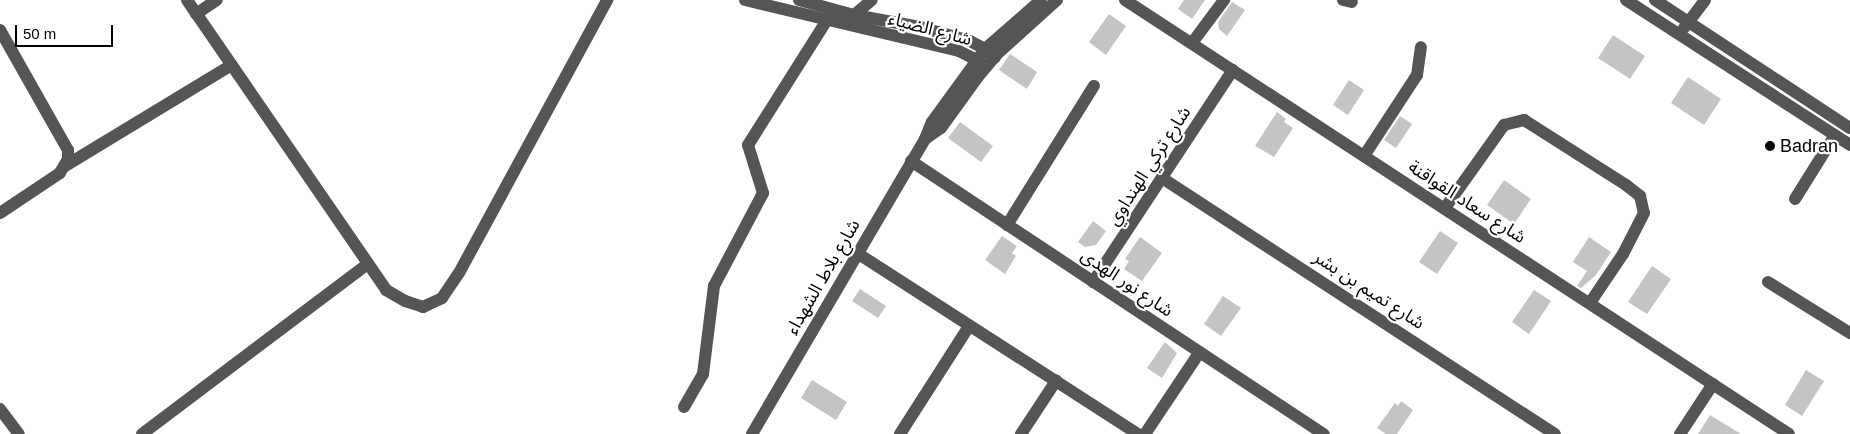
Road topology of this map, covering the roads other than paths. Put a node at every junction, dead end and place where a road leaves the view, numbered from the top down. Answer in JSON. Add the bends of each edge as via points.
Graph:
{"nodes":[{"id":1,"x":187,"y":0,"type":"edge"},
{"id":2,"x":218,"y":0,"type":"edge"},
{"id":3,"x":607,"y":0,"type":"edge"},
{"id":4,"x":745,"y":0,"type":"edge"},
{"id":5,"x":799,"y":0,"type":"edge"},
{"id":6,"x":872,"y":0,"type":"edge"},
{"id":7,"x":1040,"y":0,"type":"edge"},
{"id":8,"x":1057,"y":0,"type":"edge"},
{"id":9,"x":1126,"y":0,"type":"edge"},
{"id":10,"x":1224,"y":0,"type":"edge"},
{"id":11,"x":1626,"y":0,"type":"edge"},
{"id":12,"x":1655,"y":0,"type":"edge"},
{"id":13,"x":1705,"y":0,"type":"edge"},
{"id":14,"x":196,"y":14,"type":"junction"},
{"id":15,"x":854,"y":15,"type":"junction"},
{"id":16,"x":827,"y":20,"type":"junction"},
{"id":17,"x":1688,"y":23,"type":"junction"},
{"id":18,"x":0,"y":30,"type":"edge"},
{"id":19,"x":1678,"y":35,"type":"junction"},
{"id":20,"x":1192,"y":43,"type":"junction"},
{"id":21,"x":1421,"y":47,"type":"dead end"},
{"id":22,"x":990,"y":53,"type":"junction"},
{"id":23,"x":981,"y":64,"type":"junction"},
{"id":24,"x":232,"y":65,"type":"junction"},
{"id":25,"x":1233,"y":70,"type":"junction"},
{"id":26,"x":1094,"y":86,"type":"dead end"},
{"id":27,"x":1850,"y":128,"type":"edge"},
{"id":28,"x":1835,"y":135,"type":"junction"},
{"id":29,"x":1850,"y":145,"type":"edge"},
{"id":30,"x":1364,"y":156,"type":"junction"},
{"id":31,"x":911,"y":161,"type":"junction"},
{"id":32,"x":65,"y":166,"type":"junction"},
{"id":33,"x":1162,"y":178,"type":"junction"},
{"id":34,"x":1795,"y":199,"type":"dead end"},
{"id":35,"x":2,"y":208,"type":"edge"},
{"id":36,"x":1446,"y":208,"type":"junction"},
{"id":37,"x":1007,"y":225,"type":"junction"},
{"id":38,"x":857,"y":253,"type":"junction"},
{"id":39,"x":368,"y":264,"type":"junction"},
{"id":40,"x":1093,"y":282,"type":"junction"},
{"id":41,"x":1768,"y":282,"type":"dead end"},
{"id":42,"x":1590,"y":303,"type":"junction"},
{"id":43,"x":969,"y":326,"type":"junction"},
{"id":44,"x":1850,"y":333,"type":"edge"},
{"id":45,"x":1199,"y":353,"type":"junction"},
{"id":46,"x":1056,"y":381,"type":"junction"},
{"id":47,"x":1713,"y":384,"type":"junction"},
{"id":48,"x":684,"y":407,"type":"dead end"},
{"id":49,"x":0,"y":409,"type":"edge"},
{"id":50,"x":19,"y":434,"type":"edge"},
{"id":51,"x":142,"y":434,"type":"edge"},
{"id":52,"x":752,"y":434,"type":"edge"},
{"id":53,"x":900,"y":434,"type":"edge"},
{"id":54,"x":1021,"y":434,"type":"edge"},
{"id":55,"x":1138,"y":434,"type":"edge"},
{"id":56,"x":1146,"y":434,"type":"edge"},
{"id":57,"x":1324,"y":434,"type":"edge"},
{"id":58,"x":1556,"y":434,"type":"edge"},
{"id":59,"x":1680,"y":434,"type":"edge"},
{"id":60,"x":1789,"y":434,"type":"edge"}],
"edges":[{"from":1,"to":14,"type":"street"},
{"from":2,"to":14,"type":"street"},
{"from":3,"to":39,"type":"street","via":[[459,273],[442,298],[423,307],[404,301],[386,290]]},
{"from":4,"to":16,"type":"street","name":"شارع الضياء"},
{"from":5,"to":15,"type":"street","name":"شارع الضياء"},
{"from":6,"to":15,"type":"street"},
{"from":7,"to":22,"type":"street","name":"شارع بلاط الشهداء"},
{"from":8,"to":22,"type":"street","name":"شارع بلاط الشهداء"},
{"from":9,"to":20,"type":"street","name":"شارع سعاد القواقنة"},
{"from":10,"to":20,"type":"street"},
{"from":11,"to":19,"type":"street"},
{"from":12,"to":17,"type":"street"},
{"from":13,"to":17,"type":"street"},
{"from":14,"to":24,"type":"street"},
{"from":15,"to":22,"type":"street","name":"شارع الضياء","via":[[920,27],[970,41]]},
{"from":16,"to":23,"type":"street","name":"شارع الضياء","via":[[959,51]]},
{"from":16,"to":48,"type":"street","via":[[748,145],[763,193],[714,286],[703,374]]},
{"from":17,"to":19,"type":"street"},
{"from":17,"to":27,"type":"street"},
{"from":18,"to":32,"type":"street","via":[[68,150]]},
{"from":19,"to":28,"type":"street"},
{"from":20,"to":25,"type":"street","name":"شارع سعاد القواقنة"},
{"from":21,"to":30,"type":"street","via":[[1417,75]]},
{"from":22,"to":23,"type":"street","name":"شارع بلاط الشهداء"},
{"from":23,"to":31,"type":"street","name":"شارع بلاط الشهداء","via":[[932,122]]},
{"from":24,"to":32,"type":"street"},
{"from":24,"to":39,"type":"street"},
{"from":25,"to":30,"type":"street","name":"شارع سعاد القواقنة"},
{"from":25,"to":33,"type":"street","name":"شارع تركي الهنداوي"},
{"from":26,"to":37,"type":"street"},
{"from":28,"to":29,"type":"street"},
{"from":28,"to":34,"type":"street"},
{"from":30,"to":36,"type":"street","name":"شارع سعاد القواقنة"},
{"from":31,"to":37,"type":"street","name":"شارع نور الهدى"},
{"from":31,"to":38,"type":"street","name":"شارع بلاط الشهداء"},
{"from":32,"to":35,"type":"street","via":[[60,173]]},
{"from":33,"to":40,"type":"street","name":"شارع تركي الهنداوي"},
{"from":33,"to":58,"type":"street","name":"شارع تميم بن بشر"},
{"from":36,"to":42,"type":"street","name":"شارع سعاد القواقنة"},
{"from":36,"to":42,"type":"street","via":[[1504,125],[1524,120],[1640,196],[1644,213],[1623,254]]},
{"from":37,"to":40,"type":"street","name":"شارع نور الهدى"},
{"from":38,"to":43,"type":"street"},
{"from":38,"to":52,"type":"street","name":"شارع بلاط الشهداء"},
{"from":39,"to":51,"type":"street"},
{"from":40,"to":45,"type":"street","name":"شارع نور الهدى"},
{"from":41,"to":44,"type":"street"},
{"from":42,"to":47,"type":"street","name":"شارع سعاد القواقنة"},
{"from":43,"to":46,"type":"street"},
{"from":43,"to":53,"type":"street"},
{"from":45,"to":56,"type":"street"},
{"from":45,"to":57,"type":"street","name":"شارع نور الهدى"},
{"from":46,"to":54,"type":"street"},
{"from":46,"to":55,"type":"street"},
{"from":47,"to":59,"type":"street"},
{"from":47,"to":60,"type":"street","name":"شارع سعاد القواقنة"},
{"from":49,"to":50,"type":"street"}]}
